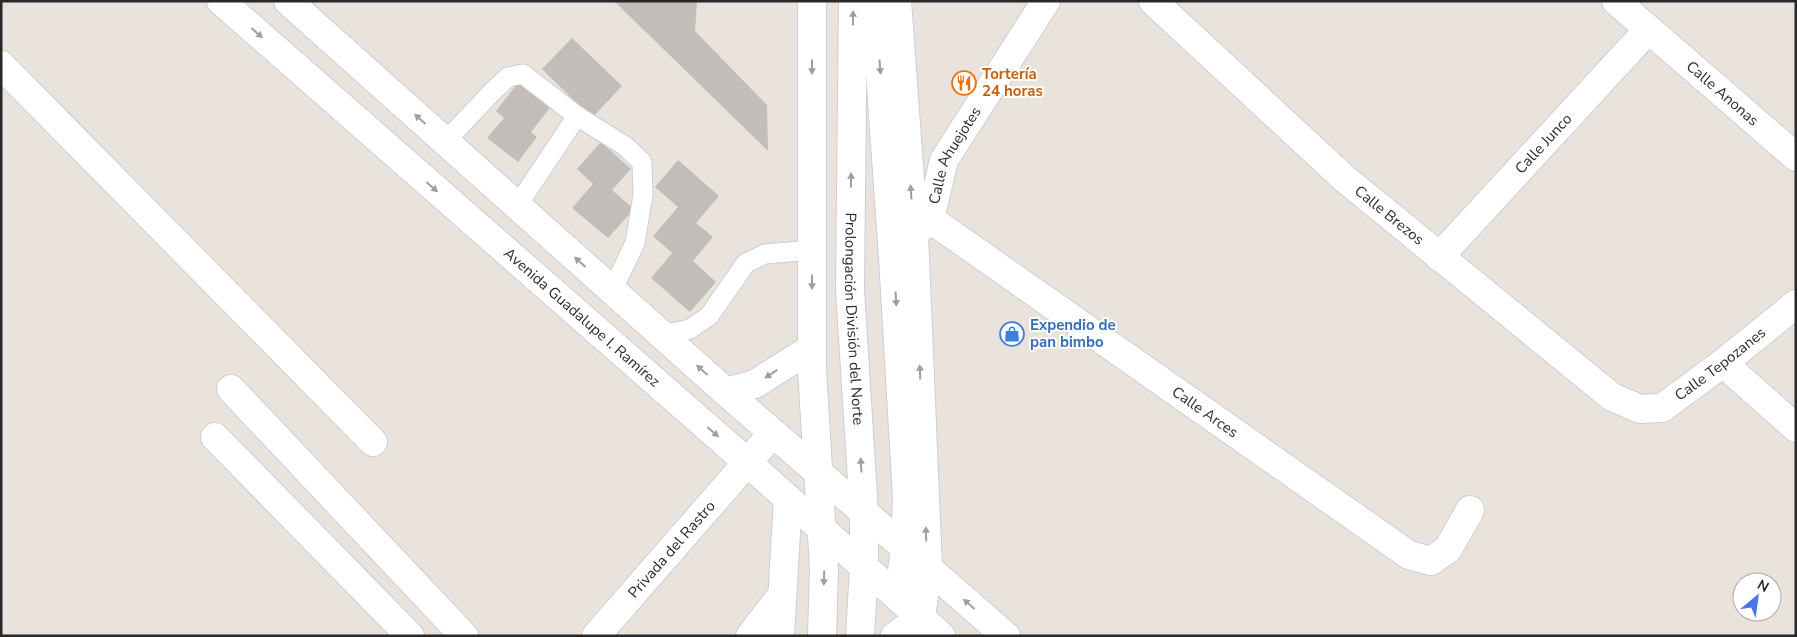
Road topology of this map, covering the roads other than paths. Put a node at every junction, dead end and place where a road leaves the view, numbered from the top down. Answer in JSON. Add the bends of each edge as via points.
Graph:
{"nodes":[{"id":1,"x":221,"y":1,"type":"edge"},
{"id":2,"x":288,"y":1,"type":"edge"},
{"id":3,"x":812,"y":1,"type":"edge"},
{"id":4,"x":853,"y":1,"type":"edge"},
{"id":5,"x":876,"y":1,"type":"edge"},
{"id":6,"x":897,"y":1,"type":"edge"},
{"id":7,"x":1046,"y":1,"type":"edge"},
{"id":8,"x":1153,"y":1,"type":"edge"},
{"id":9,"x":1616,"y":1,"type":"edge"},
{"id":10,"x":1648,"y":30,"type":"junction"},
{"id":11,"x":1,"y":65,"type":"edge"},
{"id":12,"x":577,"y":116,"type":"junction"},
{"id":13,"x":445,"y":142,"type":"junction"},
{"id":14,"x":1796,"y":157,"type":"edge"},
{"id":15,"x":517,"y":206,"type":"junction"},
{"id":16,"x":922,"y":226,"type":"junction"},
{"id":17,"x":812,"y":250,"type":"junction"},
{"id":18,"x":893,"y":257,"type":"junction"},
{"id":19,"x":1439,"y":257,"type":"junction"},
{"id":20,"x":612,"y":291,"type":"junction"},
{"id":21,"x":1796,"y":304,"type":"edge"},
{"id":22,"x":662,"y":335,"type":"junction"},
{"id":23,"x":812,"y":348,"type":"junction"},
{"id":24,"x":1723,"y":363,"type":"junction"},
{"id":25,"x":231,"y":389,"type":"dead end"},
{"id":26,"x":726,"y":392,"type":"junction"},
{"id":27,"x":1640,"y":409,"type":"joint"},
{"id":28,"x":1796,"y":428,"type":"edge"},
{"id":29,"x":772,"y":432,"type":"junction"},
{"id":30,"x":215,"y":437,"type":"dead end"},
{"id":31,"x":373,"y":442,"type":"dead end"},
{"id":32,"x":747,"y":462,"type":"junction"},
{"id":33,"x":818,"y":472,"type":"junction"},
{"id":34,"x":788,"y":499,"type":"junction"},
{"id":35,"x":1470,"y":510,"type":"dead end"},
{"id":36,"x":864,"y":512,"type":"junction"},
{"id":37,"x":822,"y":529,"type":"junction"},
{"id":38,"x":905,"y":547,"type":"junction"},
{"id":39,"x":864,"y":567,"type":"junction"},
{"id":40,"x":928,"y":567,"type":"junction"},
{"id":41,"x":781,"y":596,"type":"junction"},
{"id":42,"x":899,"y":597,"type":"junction"},
{"id":43,"x":921,"y":618,"type":"junction"},
{"id":44,"x":410,"y":636,"type":"edge"},
{"id":45,"x":464,"y":636,"type":"edge"},
{"id":46,"x":596,"y":636,"type":"edge"},
{"id":47,"x":750,"y":636,"type":"edge"},
{"id":48,"x":780,"y":636,"type":"edge"},
{"id":49,"x":822,"y":636,"type":"edge"},
{"id":50,"x":860,"y":636,"type":"edge"},
{"id":51,"x":895,"y":636,"type":"edge"},
{"id":52,"x":942,"y":636,"type":"edge"},
{"id":53,"x":1006,"y":636,"type":"edge"}],
"edges":[{"from":1,"to":32,"type":"main road","name":"Avenida Guadalupe I. Ramírez","one_way":true},
{"from":13,"to":2,"type":"main road","one_way":true},
{"from":3,"to":17,"type":"main road","one_way":true},
{"from":36,"to":4,"type":"main road","name":"Prolongación División del Norte","one_way":true,"via":[[850,290]]},
{"from":5,"to":18,"type":"main road","one_way":true},
{"from":16,"to":6,"type":"main road","one_way":true},
{"from":7,"to":16,"type":"main road","name":"Calle Ahuejotes","via":[[944,160]]},
{"from":8,"to":19,"type":"main road","name":"Calle Brezos","via":[[1345,179]]},
{"from":9,"to":10,"type":"main road","name":"Calle Anonas"},
{"from":10,"to":14,"type":"main road","name":"Calle Anonas"},
{"from":10,"to":19,"type":"main road","name":"Calle Junco"},
{"from":11,"to":31,"type":"main road"},
{"from":12,"to":13,"type":"lane","via":[[523,74],[508,77]]},
{"from":12,"to":15,"type":"lane"},
{"from":12,"to":20,"type":"lane","via":[[625,146],[642,162],[643,195],[635,243]]},
{"from":13,"to":15,"type":"main road"},
{"from":20,"to":15,"type":"main road","one_way":true},
{"from":16,"to":18,"type":"main road","name":"Calle Ahuejotes"},
{"from":16,"to":35,"type":"main road","name":"Calle Arces","via":[[1409,555],[1431,561],[1448,549]]},
{"from":40,"to":16,"type":"main road","one_way":true},
{"from":17,"to":22,"type":"lane","via":[[765,254],[746,263],[709,316],[690,329]]},
{"from":17,"to":23,"type":"main road","one_way":true},
{"from":18,"to":38,"type":"main road","one_way":true,"via":[[907,498]]},
{"from":19,"to":27,"type":"main road","name":"Calle Brezos","via":[[1612,397]]},
{"from":20,"to":22,"type":"main road"},
{"from":21,"to":24,"type":"main road","name":"Calle Tepozanes"},
{"from":26,"to":22,"type":"main road","one_way":true},
{"from":23,"to":26,"type":"main road","one_way":true,"via":[[755,384]]},
{"from":23,"to":33,"type":"main road"},
{"from":24,"to":27,"type":"main road","name":"Calle Tepozanes","via":[[1662,408]]},
{"from":24,"to":28,"type":"main road"},
{"from":25,"to":45,"type":"main road"},
{"from":26,"to":29,"type":"main road"},
{"from":29,"to":32,"type":"main road","name":"Privada del Rastro"},
{"from":29,"to":33,"type":"main road"},
{"from":30,"to":44,"type":"main road"},
{"from":32,"to":34,"type":"main road","name":"Avenida Guadalupe I. Ramírez"},
{"from":32,"to":46,"type":"main road","name":"Privada del Rastro"},
{"from":33,"to":36,"type":"main road"},
{"from":33,"to":37,"type":"main road"},
{"from":34,"to":37,"type":"main road","name":"Avenida Guadalupe I. Ramírez"},
{"from":34,"to":41,"type":"main road"},
{"from":36,"to":38,"type":"main road"},
{"from":36,"to":39,"type":"main road","name":"Prolongación División del Norte"},
{"from":37,"to":39,"type":"main road","name":"Avenida Guadalupe I. Ramírez"},
{"from":37,"to":49,"type":"main road","one_way":true},
{"from":38,"to":40,"type":"main road"},
{"from":38,"to":42,"type":"main road"},
{"from":39,"to":42,"type":"main road","name":"Avenida Guadalupe I. Ramírez"},
{"from":39,"to":50,"type":"main road","name":"Prolongación División del Norte"},
{"from":40,"to":43,"type":"main road"},
{"from":53,"to":40,"type":"main road","one_way":true},
{"from":41,"to":47,"type":"main road"},
{"from":41,"to":48,"type":"main road"},
{"from":42,"to":43,"type":"main road","name":"Avenida Guadalupe I. Ramírez"},
{"from":43,"to":51,"type":"main road"},
{"from":43,"to":52,"type":"main road","name":"Avenida Guadalupe I. Ramírez"}]}
